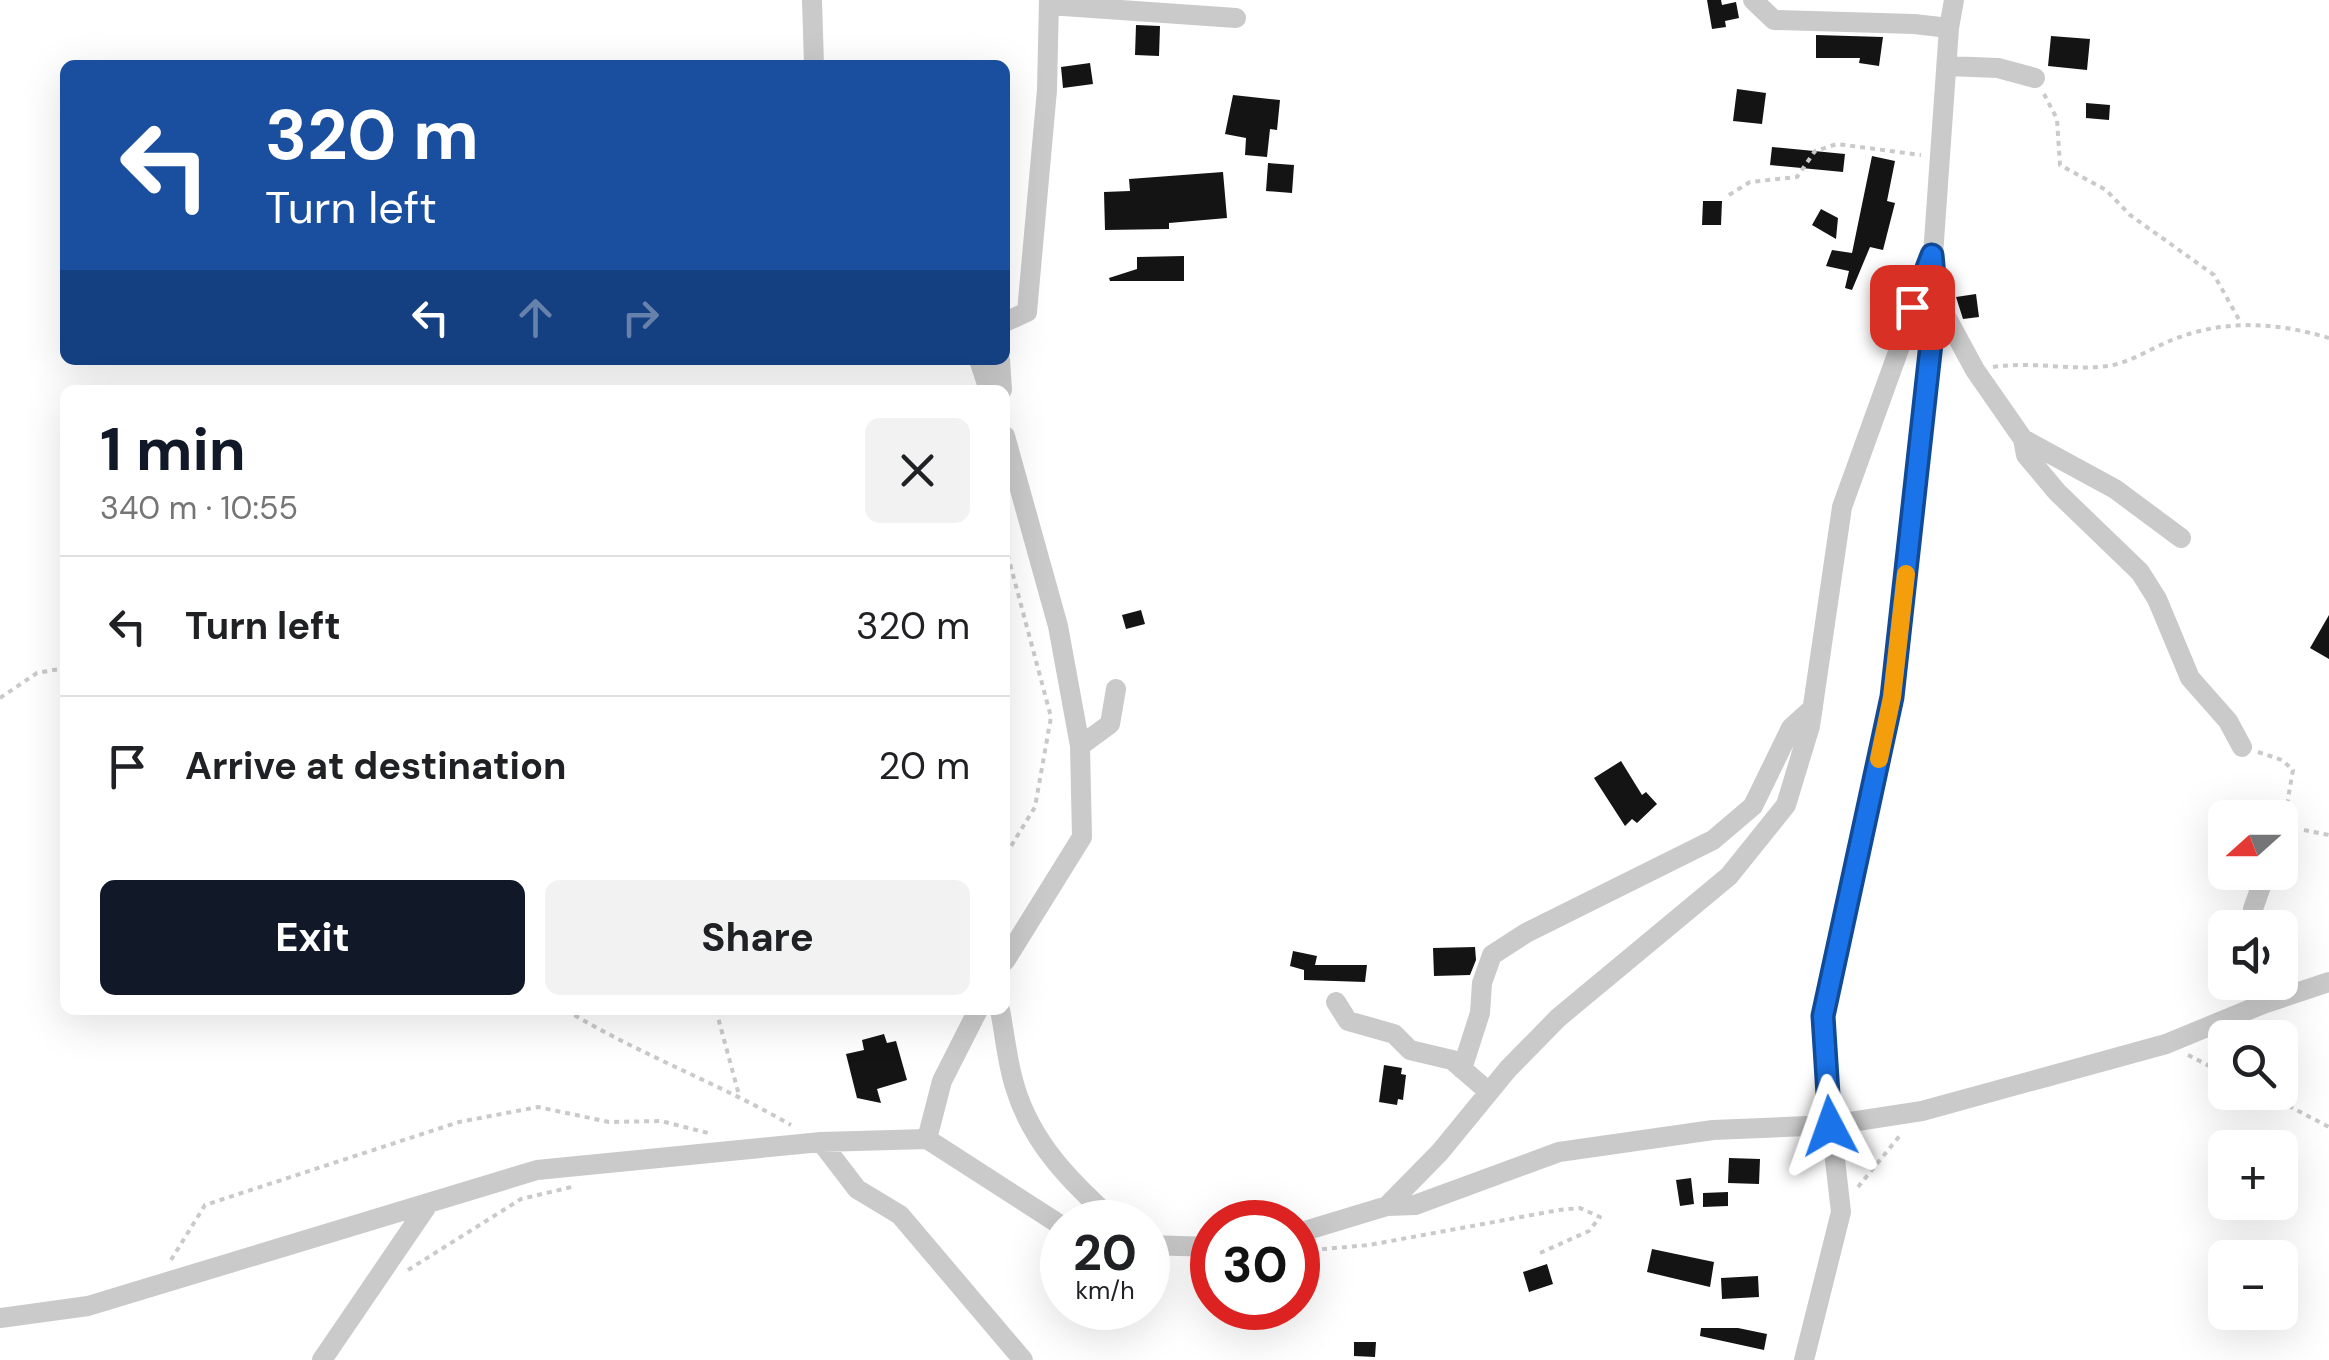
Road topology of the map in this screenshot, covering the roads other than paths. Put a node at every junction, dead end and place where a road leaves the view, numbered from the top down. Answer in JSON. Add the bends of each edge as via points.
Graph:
{"nodes":[{"id":1,"x":812,"y":0,"type":"edge"},
{"id":2,"x":1753,"y":0,"type":"edge"},
{"id":3,"x":1954,"y":0,"type":"edge"},
{"id":4,"x":1048,"y":2,"type":"edge"},
{"id":5,"x":1236,"y":18,"type":"dead end"},
{"id":6,"x":1949,"y":28,"type":"junction"},
{"id":7,"x":814,"y":60,"type":"edge"},
{"id":8,"x":1947,"y":66,"type":"junction"},
{"id":9,"x":2036,"y":78,"type":"road end"},
{"id":10,"x":1932,"y":255,"type":"junction"},
{"id":11,"x":1936,"y":298,"type":"junction"},
{"id":12,"x":1010,"y":320,"type":"edge"},
{"id":13,"x":2024,"y":439,"type":"junction"},
{"id":14,"x":1010,"y":454,"type":"edge"},
{"id":15,"x":2181,"y":538,"type":"dead end"},
{"id":16,"x":1116,"y":689,"type":"dead end"},
{"id":17,"x":1813,"y":708,"type":"junction"},
{"id":18,"x":1080,"y":746,"type":"junction"},
{"id":19,"x":2242,"y":747,"type":"road end"},
{"id":20,"x":1010,"y":954,"type":"edge"},
{"id":21,"x":2329,"y":982,"type":"edge"},
{"id":22,"x":2263,"y":1000,"type":"edge"},
{"id":23,"x":1336,"y":1002,"type":"dead end"},
{"id":24,"x":2264,"y":1004,"type":"junction"},
{"id":25,"x":975,"y":1015,"type":"edge"},
{"id":26,"x":1001,"y":1015,"type":"edge"},
{"id":27,"x":1462,"y":1069,"type":"junction"},
{"id":28,"x":1489,"y":1092,"type":"junction"},
{"id":29,"x":1830,"y":1126,"type":"junction"},
{"id":30,"x":927,"y":1138,"type":"junction"},
{"id":31,"x":821,"y":1142,"type":"junction"},
{"id":32,"x":1091,"y":1200,"type":"edge"},
{"id":33,"x":429,"y":1204,"type":"junction"},
{"id":34,"x":1388,"y":1206,"type":"junction"},
{"id":35,"x":1040,"y":1212,"type":"edge"},
{"id":36,"x":1320,"y":1226,"type":"edge"},
{"id":37,"x":0,"y":1318,"type":"edge"},
{"id":38,"x":322,"y":1360,"type":"edge"},
{"id":39,"x":1022,"y":1360,"type":"edge"},
{"id":40,"x":1804,"y":1360,"type":"edge"}],
"edges":[{"from":1,"to":7,"type":"street"},
{"from":2,"to":6,"type":"street","via":[[1774,20]]},
{"from":3,"to":6,"type":"street"},
{"from":4,"to":5,"type":"street"},
{"from":4,"to":12,"type":"street","via":[[1027,312]]},
{"from":6,"to":8,"type":"street"},
{"from":8,"to":9,"type":"street"},
{"from":8,"to":10,"type":"street"},
{"from":10,"to":11,"type":"street"},
{"from":10,"to":17,"type":"street","via":[[1842,508]]},
{"from":11,"to":13,"type":"street","via":[[1975,370]]},
{"from":11,"to":29,"type":"street","via":[[1892,697],[1823,1016]]},
{"from":13,"to":15,"type":"street","via":[[2115,489]]},
{"from":13,"to":19,"type":"street","via":[[2026,454],[2057,492],[2140,572],[2190,678]]},
{"from":14,"to":18,"type":"street","via":[[1058,626]]},
{"from":16,"to":18,"type":"street","via":[[1110,724]]},
{"from":17,"to":27,"type":"street","via":[[1791,728],[1753,806],[1712,840],[1492,956]]},
{"from":17,"to":28,"type":"street","via":[[1786,806],[1729,876],[1558,1018]]},
{"from":18,"to":20,"type":"street","via":[[1082,837]]},
{"from":21,"to":24,"type":"street"},
{"from":22,"to":24,"type":"street"},
{"from":23,"to":27,"type":"street","via":[[1348,1021],[1394,1034],[1410,1050],[1452,1060]]},
{"from":24,"to":29,"type":"street","via":[[2166,1044],[1922,1111]]},
{"from":25,"to":30,"type":"street","via":[[942,1080]]},
{"from":26,"to":32,"type":"street","via":[[1014,1087],[1035,1136]]},
{"from":27,"to":28,"type":"street"},
{"from":28,"to":34,"type":"street"},
{"from":29,"to":34,"type":"street","via":[[1713,1130],[1559,1152],[1415,1205]]},
{"from":29,"to":40,"type":"street","via":[[1841,1212]]},
{"from":30,"to":31,"type":"street"},
{"from":30,"to":35,"type":"street"},
{"from":31,"to":33,"type":"street","via":[[538,1170]]},
{"from":31,"to":39,"type":"street","via":[[858,1189],[900,1215]]},
{"from":33,"to":37,"type":"street","via":[[88,1306]]},
{"from":33,"to":38,"type":"street"},
{"from":34,"to":36,"type":"street"}]}
